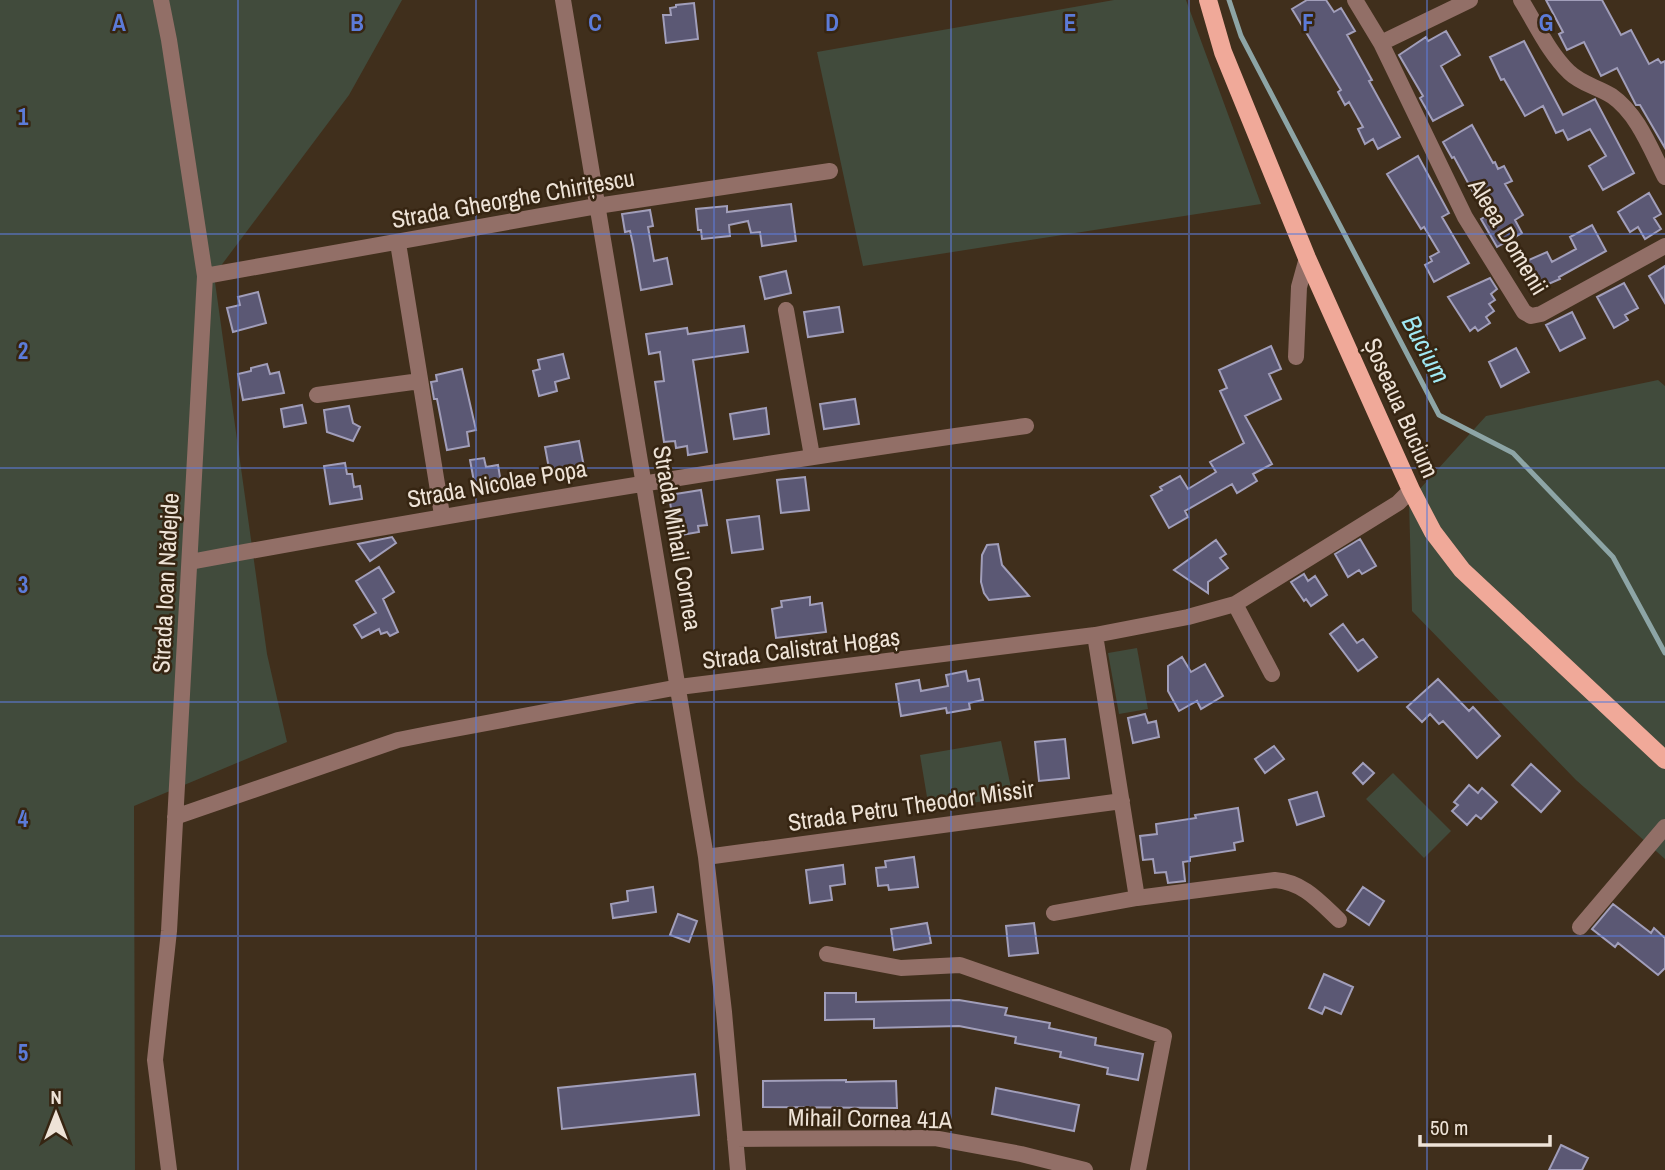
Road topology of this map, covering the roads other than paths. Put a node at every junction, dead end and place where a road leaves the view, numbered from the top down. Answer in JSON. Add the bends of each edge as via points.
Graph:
{"nodes":[{"id":1,"x":161,"y":0,"type":"edge"},
{"id":2,"x":563,"y":0,"type":"edge"},
{"id":3,"x":1208,"y":0,"type":"edge"},
{"id":4,"x":1355,"y":0,"type":"edge"},
{"id":5,"x":1470,"y":0,"type":"edge"},
{"id":6,"x":1521,"y":0,"type":"edge"},
{"id":7,"x":1381,"y":43,"type":"junction"},
{"id":8,"x":830,"y":171,"type":"dead end"},
{"id":9,"x":1665,"y":177,"type":"edge"},
{"id":10,"x":597,"y":206,"type":"junction"},
{"id":11,"x":398,"y":243,"type":"junction"},
{"id":12,"x":1665,"y":246,"type":"edge"},
{"id":13,"x":1307,"y":258,"type":"junction"},
{"id":14,"x":205,"y":276,"type":"junction"},
{"id":15,"x":786,"y":310,"type":"dead end"},
{"id":16,"x":1296,"y":357,"type":"dead end"},
{"id":17,"x":420,"y":381,"type":"junction"},
{"id":18,"x":317,"y":395,"type":"dead end"},
{"id":19,"x":1027,"y":426,"type":"dead end"},
{"id":20,"x":813,"y":456,"type":"junction"},
{"id":21,"x":644,"y":482,"type":"junction"},
{"id":22,"x":1411,"y":490,"type":"junction"},
{"id":23,"x":442,"y":515,"type":"junction"},
{"id":24,"x":190,"y":562,"type":"junction"},
{"id":25,"x":1235,"y":604,"type":"junction"},
{"id":26,"x":1095,"y":635,"type":"junction"},
{"id":27,"x":1272,"y":674,"type":"dead end"},
{"id":28,"x":679,"y":687,"type":"junction"},
{"id":29,"x":1665,"y":760,"type":"edge"},
{"id":30,"x":1122,"y":800,"type":"junction"},
{"id":31,"x":175,"y":817,"type":"junction"},
{"id":32,"x":1665,"y":827,"type":"edge"},
{"id":33,"x":706,"y":858,"type":"junction"},
{"id":34,"x":1137,"y":898,"type":"junction"},
{"id":35,"x":1054,"y":913,"type":"dead end"},
{"id":36,"x":1339,"y":919,"type":"dead end"},
{"id":37,"x":1580,"y":927,"type":"dead end"},
{"id":38,"x":827,"y":954,"type":"dead end"},
{"id":39,"x":734,"y":1139,"type":"junction"},
{"id":40,"x":169,"y":1170,"type":"edge"},
{"id":41,"x":738,"y":1170,"type":"edge"},
{"id":42,"x":1085,"y":1170,"type":"edge"},
{"id":43,"x":1138,"y":1170,"type":"edge"}],
"edges":[{"from":1,"to":14,"type":"street","name":"Strada Ioan Nădejde"},
{"from":2,"to":10,"type":"street","name":"Strada Mihail Cornea"},
{"from":3,"to":13,"type":"main road","name":"Șoseaua Bucium","via":[[1223,52]]},
{"from":4,"to":7,"type":"street","name":"Aleea Domenii"},
{"from":5,"to":7,"type":"street"},
{"from":6,"to":9,"type":"street","via":[[1568,72],[1612,97],[1631,116]]},
{"from":7,"to":12,"type":"street","name":"Aleea Domenii","via":[[1465,217],[1524,312],[1541,314]]},
{"from":8,"to":10,"type":"street","name":"Strada Gheorghe Chirițescu"},
{"from":10,"to":11,"type":"street","name":"Strada Gheorghe Chirițescu"},
{"from":10,"to":21,"type":"street","name":"Strada Mihail Cornea"},
{"from":11,"to":14,"type":"street","name":"Strada Gheorghe Chirițescu"},
{"from":11,"to":17,"type":"street"},
{"from":13,"to":16,"type":"street","via":[[1299,287]]},
{"from":13,"to":22,"type":"main road","name":"Șoseaua Bucium"},
{"from":14,"to":24,"type":"street","name":"Strada Ioan Nădejde"},
{"from":15,"to":20,"type":"street"},
{"from":17,"to":18,"type":"street"},
{"from":17,"to":23,"type":"street"},
{"from":19,"to":20,"type":"street","name":"Strada Nicolae Popa"},
{"from":20,"to":21,"type":"street","name":"Strada Nicolae Popa"},
{"from":21,"to":23,"type":"street","name":"Strada Nicolae Popa"},
{"from":21,"to":28,"type":"street","name":"Strada Mihail Cornea"},
{"from":22,"to":25,"type":"street","name":"Strada Calistrat Hogaș","via":[[1398,503]]},
{"from":22,"to":29,"type":"main road","name":"Șoseaua Bucium","via":[[1433,532],[1462,570]]},
{"from":23,"to":24,"type":"street","name":"Strada Nicolae Popa"},
{"from":24,"to":31,"type":"street","name":"Strada Ioan Nădejde"},
{"from":25,"to":26,"type":"street","name":"Strada Calistrat Hogaș"},
{"from":25,"to":27,"type":"street"},
{"from":26,"to":28,"type":"street","name":"Strada Calistrat Hogaș"},
{"from":26,"to":30,"type":"street"},
{"from":28,"to":31,"type":"street","name":"Strada Calistrat Hogaș","via":[[398,740]]},
{"from":28,"to":33,"type":"street","name":"Strada Mihail Cornea"},
{"from":30,"to":33,"type":"street","name":"Strada Petru Theodor Missir"},
{"from":30,"to":34,"type":"street"},
{"from":31,"to":40,"type":"street","name":"Strada Ioan Nădejde","via":[[155,1060]]},
{"from":32,"to":37,"type":"street"},
{"from":33,"to":39,"type":"street","name":"Strada Mihail Cornea"},
{"from":34,"to":35,"type":"street"},
{"from":34,"to":36,"type":"street","via":[[1289,881],[1306,889]]},
{"from":38,"to":43,"type":"street","via":[[901,968],[960,965],[1164,1036]]},
{"from":39,"to":41,"type":"street","name":"Strada Mihail Cornea"},
{"from":39,"to":42,"type":"street","name":"Mihail Cornea 41A","via":[[934,1138]]}]}
